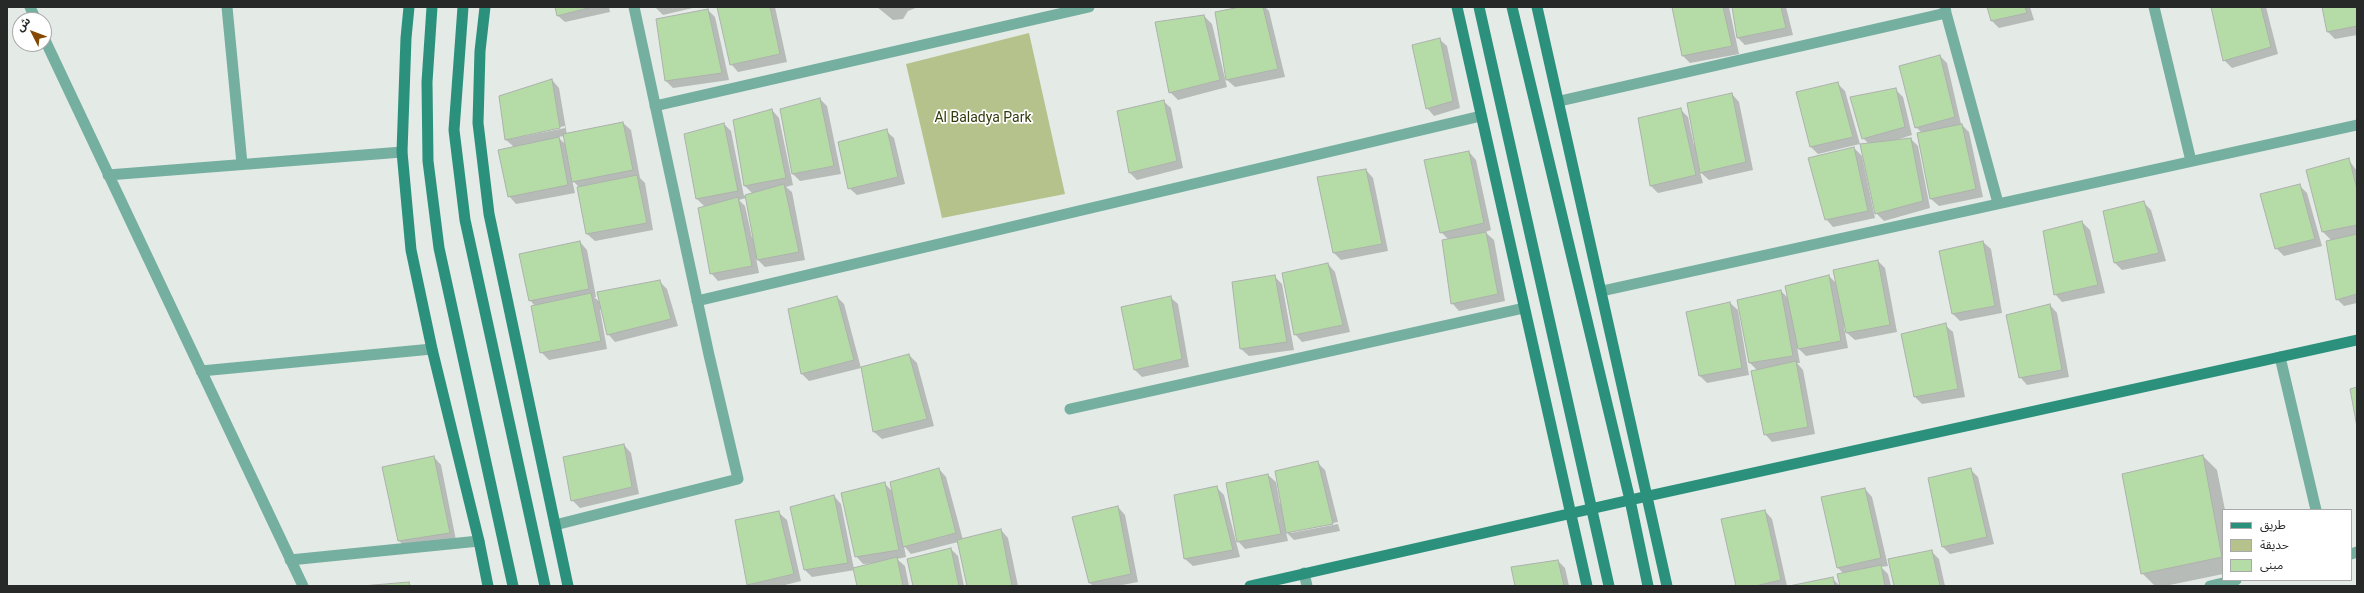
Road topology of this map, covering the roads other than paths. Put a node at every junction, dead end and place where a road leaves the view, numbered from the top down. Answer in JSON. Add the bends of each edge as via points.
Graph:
{"nodes":[{"id":1,"x":226,"y":7,"type":"edge"},
{"id":2,"x":410,"y":7,"type":"edge"},
{"id":3,"x":432,"y":7,"type":"edge"},
{"id":4,"x":463,"y":7,"type":"edge"},
{"id":5,"x":485,"y":7,"type":"edge"},
{"id":6,"x":634,"y":7,"type":"edge"},
{"id":7,"x":1089,"y":7,"type":"edge"},
{"id":8,"x":1457,"y":7,"type":"edge"},
{"id":9,"x":1479,"y":7,"type":"edge"},
{"id":10,"x":1512,"y":7,"type":"edge"},
{"id":11,"x":1537,"y":7,"type":"edge"},
{"id":12,"x":2154,"y":7,"type":"edge"},
{"id":13,"x":1945,"y":10,"type":"edge"},
{"id":14,"x":51,"y":52,"type":"edge"},
{"id":15,"x":1560,"y":101,"type":"junction"},
{"id":16,"x":655,"y":106,"type":"junction"},
{"id":17,"x":1482,"y":116,"type":"junction"},
{"id":18,"x":2357,"y":125,"type":"edge"},
{"id":19,"x":402,"y":152,"type":"junction"},
{"id":20,"x":2191,"y":161,"type":"junction"},
{"id":21,"x":242,"y":164,"type":"junction"},
{"id":22,"x":108,"y":175,"type":"junction"},
{"id":23,"x":1998,"y":203,"type":"junction"},
{"id":24,"x":1602,"y":291,"type":"junction"},
{"id":25,"x":697,"y":301,"type":"junction"},
{"id":26,"x":1524,"y":308,"type":"junction"},
{"id":27,"x":2357,"y":340,"type":"edge"},
{"id":28,"x":432,"y":349,"type":"junction"},
{"id":29,"x":2280,"y":357,"type":"junction"},
{"id":30,"x":201,"y":371,"type":"junction"},
{"id":31,"x":1070,"y":408,"type":"dead end"},
{"id":32,"x":1647,"y":496,"type":"junction"},
{"id":33,"x":1630,"y":500,"type":"junction"},
{"id":34,"x":1591,"y":509,"type":"junction"},
{"id":35,"x":2316,"y":509,"type":"edge"},
{"id":36,"x":1572,"y":513,"type":"junction"},
{"id":37,"x":555,"y":525,"type":"junction"},
{"id":38,"x":479,"y":541,"type":"junction"},
{"id":39,"x":290,"y":560,"type":"junction"},
{"id":40,"x":1304,"y":573,"type":"junction"},
{"id":41,"x":2232,"y":581,"type":"edge"},
{"id":42,"x":302,"y":586,"type":"edge"},
{"id":43,"x":488,"y":586,"type":"edge"},
{"id":44,"x":513,"y":586,"type":"edge"},
{"id":45,"x":545,"y":586,"type":"edge"},
{"id":46,"x":568,"y":586,"type":"edge"},
{"id":47,"x":1250,"y":586,"type":"edge"},
{"id":48,"x":1307,"y":586,"type":"edge"},
{"id":49,"x":1587,"y":586,"type":"edge"},
{"id":50,"x":1608,"y":586,"type":"edge"},
{"id":51,"x":1648,"y":586,"type":"edge"},
{"id":52,"x":1667,"y":586,"type":"edge"},
{"id":53,"x":2210,"y":586,"type":"edge"}],
"edges":[{"from":1,"to":21,"type":"street"},
{"from":2,"to":19,"type":"main road","via":[[406,38]]},
{"from":3,"to":44,"type":"main road","via":[[427,82],[428,160],[439,248]]},
{"from":4,"to":45,"type":"main road","via":[[454,130],[465,220]]},
{"from":5,"to":37,"type":"main road","via":[[480,51],[478,123],[489,214]]},
{"from":6,"to":16,"type":"street"},
{"from":7,"to":16,"type":"street"},
{"from":8,"to":17,"type":"main road"},
{"from":9,"to":34,"type":"main road"},
{"from":10,"to":33,"type":"main road"},
{"from":11,"to":15,"type":"main road"},
{"from":12,"to":20,"type":"street"},
{"from":13,"to":15,"type":"street"},
{"from":13,"to":23,"type":"street"},
{"from":14,"to":22,"type":"street"},
{"from":15,"to":24,"type":"main road"},
{"from":16,"to":25,"type":"street"},
{"from":17,"to":25,"type":"street"},
{"from":17,"to":26,"type":"main road"},
{"from":18,"to":20,"type":"street"},
{"from":19,"to":21,"type":"street"},
{"from":19,"to":28,"type":"main road","via":[[411,250]]},
{"from":20,"to":23,"type":"street"},
{"from":21,"to":22,"type":"street"},
{"from":22,"to":30,"type":"street"},
{"from":23,"to":24,"type":"street"},
{"from":24,"to":32,"type":"main road"},
{"from":25,"to":37,"type":"street","via":[[738,479]]},
{"from":26,"to":31,"type":"street"},
{"from":26,"to":36,"type":"main road"},
{"from":27,"to":29,"type":"main road"},
{"from":28,"to":30,"type":"street"},
{"from":28,"to":38,"type":"main road"},
{"from":29,"to":32,"type":"main road"},
{"from":29,"to":35,"type":"street"},
{"from":30,"to":39,"type":"street"},
{"from":32,"to":33,"type":"main road"},
{"from":32,"to":52,"type":"main road"},
{"from":33,"to":34,"type":"main road"},
{"from":33,"to":51,"type":"main road"},
{"from":34,"to":36,"type":"main road"},
{"from":34,"to":50,"type":"main road"},
{"from":36,"to":40,"type":"main road"},
{"from":36,"to":49,"type":"main road"},
{"from":37,"to":46,"type":"main road"},
{"from":38,"to":39,"type":"street"},
{"from":38,"to":43,"type":"main road"},
{"from":39,"to":42,"type":"street"},
{"from":40,"to":47,"type":"main road"},
{"from":40,"to":48,"type":"street"},
{"from":41,"to":53,"type":"street"}]}
